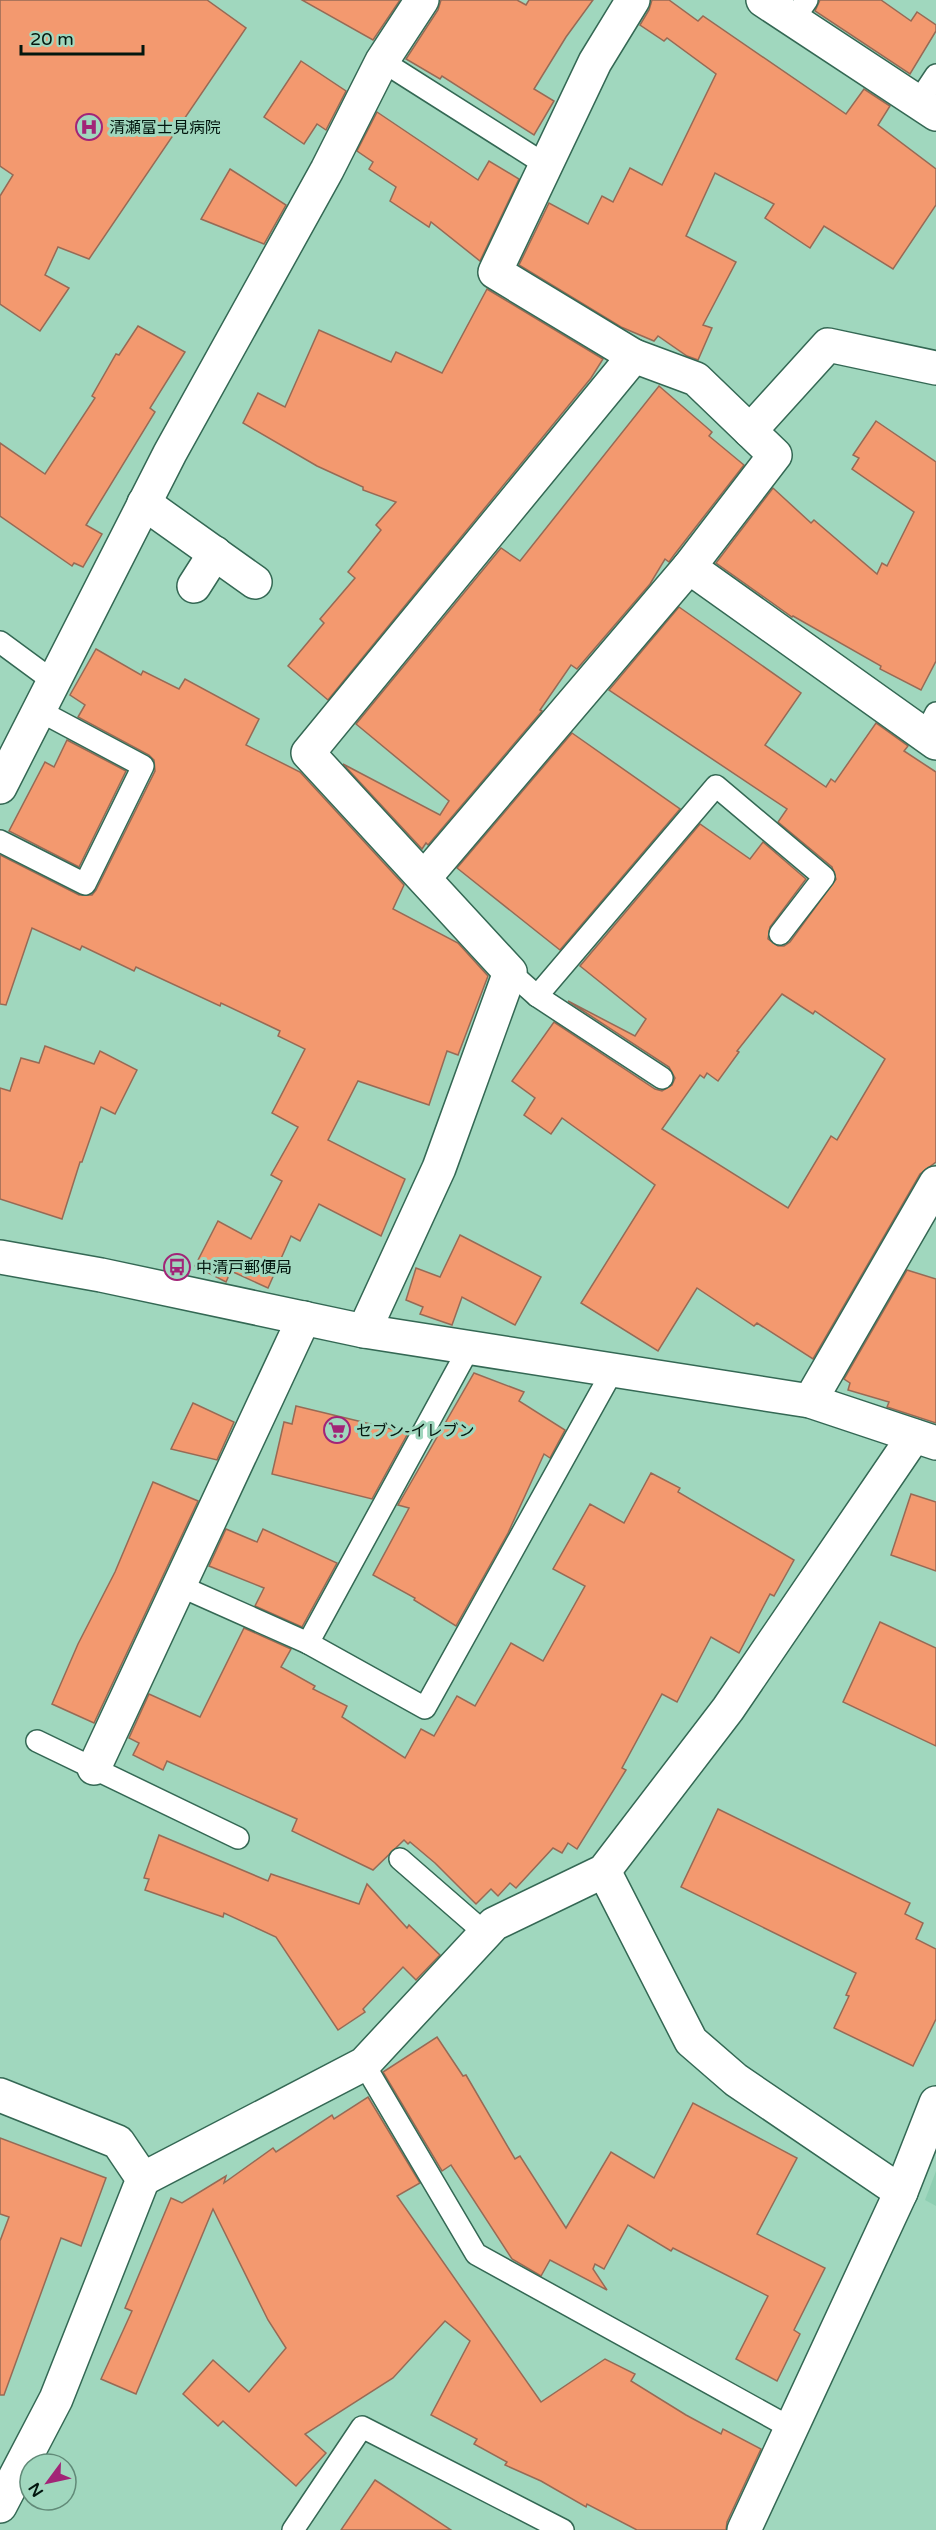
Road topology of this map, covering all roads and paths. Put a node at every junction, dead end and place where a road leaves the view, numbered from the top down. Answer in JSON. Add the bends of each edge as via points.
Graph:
{"nodes":[{"id":1,"x":422,"y":0,"type":"edge"},
{"id":2,"x":633,"y":0,"type":"edge"},
{"id":3,"x":763,"y":0,"type":"edge"},
{"id":4,"x":800,"y":10,"type":"edge"},
{"id":5,"x":382,"y":61,"type":"junction"},
{"id":6,"x":936,"y":75,"type":"edge"},
{"id":7,"x":927,"y":108,"type":"edge"},
{"id":8,"x":546,"y":165,"type":"junction"},
{"id":9,"x":634,"y":356,"type":"junction"},
{"id":10,"x":936,"y":368,"type":"edge"},
{"id":11,"x":750,"y":431,"type":"junction"},
{"id":12,"x":144,"y":503,"type":"junction"},
{"id":13,"x":215,"y":553,"type":"junction"},
{"id":14,"x":688,"y":567,"type":"junction"},
{"id":15,"x":255,"y":582,"type":"dead end"},
{"id":16,"x":194,"y":586,"type":"dead end"},
{"id":17,"x":0,"y":642,"type":"edge"},
{"id":18,"x":53,"y":681,"type":"junction"},
{"id":19,"x":38,"y":710,"type":"junction"},
{"id":20,"x":932,"y":731,"type":"edge"},
{"id":21,"x":0,"y":786,"type":"edge"},
{"id":22,"x":0,"y":841,"type":"edge"},
{"id":23,"x":425,"y":877,"type":"junction"},
{"id":24,"x":780,"y":934,"type":"dead end"},
{"id":25,"x":510,"y":972,"type":"junction"},
{"id":26,"x":537,"y":996,"type":"junction"},
{"id":27,"x":662,"y":1078,"type":"dead end"},
{"id":28,"x":936,"y":1183,"type":"edge"},
{"id":29,"x":0,"y":1257,"type":"edge"},
{"id":30,"x":304,"y":1318,"type":"junction"},
{"id":31,"x":364,"y":1331,"type":"junction"},
{"id":32,"x":468,"y":1348,"type":"junction"},
{"id":33,"x":613,"y":1370,"type":"junction"},
{"id":34,"x":810,"y":1401,"type":"junction"},
{"id":35,"x":925,"y":1439,"type":"edge"},
{"id":36,"x":180,"y":1586,"type":"junction"},
{"id":37,"x":308,"y":1643,"type":"junction"},
{"id":38,"x":37,"y":1741,"type":"dead end"},
{"id":39,"x":94,"y":1768,"type":"junction"},
{"id":40,"x":238,"y":1838,"type":"dead end"},
{"id":41,"x":400,"y":1859,"type":"dead end"},
{"id":42,"x":604,"y":1871,"type":"junction"},
{"id":43,"x":485,"y":1933,"type":"junction"},
{"id":44,"x":364,"y":2064,"type":"junction"},
{"id":45,"x":0,"y":2095,"type":"edge"},
{"id":46,"x":936,"y":2103,"type":"edge"},
{"id":47,"x":144,"y":2179,"type":"junction"},
{"id":48,"x":901,"y":2192,"type":"junction"},
{"id":49,"x":791,"y":2428,"type":"junction"},
{"id":50,"x":0,"y":2506,"type":"edge"},
{"id":51,"x":293,"y":2530,"type":"edge"},
{"id":52,"x":563,"y":2530,"type":"edge"},
{"id":53,"x":744,"y":2530,"type":"edge"}],
"edges":[{"from":1,"to":5,"type":"street"},
{"from":2,"to":8,"type":"street","via":[[595,62]]},
{"from":3,"to":4,"type":"street"},
{"from":4,"to":7,"type":"street"},
{"from":5,"to":8,"type":"lane"},
{"from":5,"to":12,"type":"street","via":[[327,170]]},
{"from":6,"to":7,"type":"lane"},
{"from":8,"to":9,"type":"street","via":[[495,272]]},
{"from":9,"to":11,"type":"street","via":[[696,379]]},
{"from":9,"to":23,"type":"street","via":[[308,753]]},
{"from":10,"to":11,"type":"street","via":[[828,345]]},
{"from":11,"to":14,"type":"street","via":[[775,455]]},
{"from":12,"to":13,"type":"street"},
{"from":12,"to":18,"type":"street"},
{"from":13,"to":15,"type":"street"},
{"from":13,"to":16,"type":"street"},
{"from":14,"to":20,"type":"street"},
{"from":14,"to":23,"type":"street"},
{"from":17,"to":18,"type":"lane"},
{"from":18,"to":19,"type":"street"},
{"from":19,"to":21,"type":"street"},
{"from":19,"to":22,"type":"lane","via":[[143,766],[85,884]]},
{"from":23,"to":25,"type":"street"},
{"from":24,"to":26,"type":"lane","via":[[824,876],[716,786]]},
{"from":25,"to":26,"type":"lane"},
{"from":25,"to":31,"type":"street","via":[[439,1168]]},
{"from":26,"to":27,"type":"lane"},
{"from":28,"to":34,"type":"street"},
{"from":29,"to":30,"type":"street"},
{"from":30,"to":31,"type":"street"},
{"from":30,"to":36,"type":"street"},
{"from":31,"to":32,"type":"street"},
{"from":32,"to":33,"type":"street"},
{"from":32,"to":37,"type":"lane"},
{"from":33,"to":34,"type":"street"},
{"from":33,"to":37,"type":"lane","via":[[425,1708]]},
{"from":34,"to":35,"type":"street"},
{"from":35,"to":42,"type":"street"},
{"from":36,"to":37,"type":"lane"},
{"from":36,"to":39,"type":"street"},
{"from":38,"to":39,"type":"lane"},
{"from":39,"to":40,"type":"lane"},
{"from":41,"to":43,"type":"lane"},
{"from":42,"to":43,"type":"street","via":[[494,1924]]},
{"from":42,"to":48,"type":"street","via":[[691,2041],[736,2080]]},
{"from":43,"to":44,"type":"street"},
{"from":44,"to":47,"type":"street"},
{"from":44,"to":49,"type":"lane","via":[[476,2254]]},
{"from":45,"to":47,"type":"street","via":[[118,2142]]},
{"from":46,"to":48,"type":"street"},
{"from":47,"to":50,"type":"street","via":[[56,2399]]},
{"from":48,"to":49,"type":"street"},
{"from":49,"to":53,"type":"street"},
{"from":51,"to":52,"type":"lane","via":[[362,2427]]}]}
